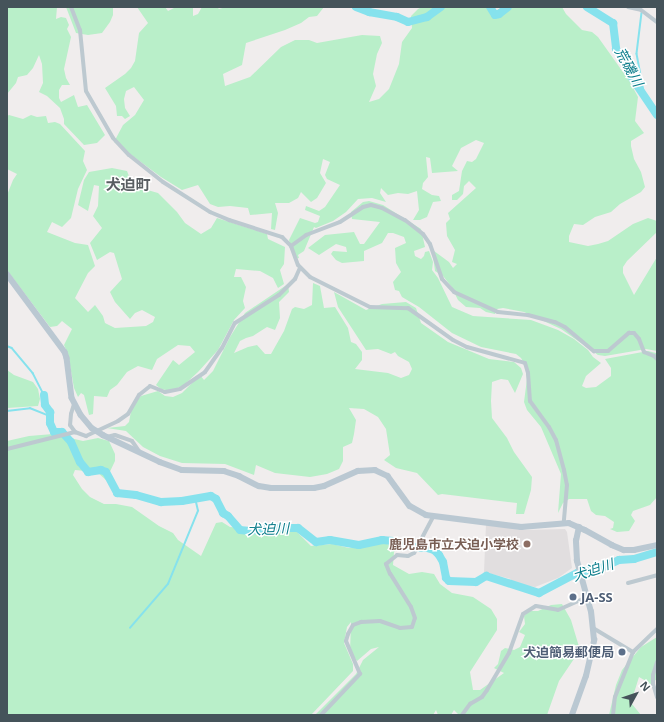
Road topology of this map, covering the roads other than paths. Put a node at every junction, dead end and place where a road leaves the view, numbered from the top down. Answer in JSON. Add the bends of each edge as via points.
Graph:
{"nodes":[{"id":1,"x":71,"y":7,"type":"edge"},
{"id":2,"x":628,"y":7,"type":"edge"},
{"id":3,"x":657,"y":22,"type":"edge"},
{"id":4,"x":291,"y":246,"type":"junction"},
{"id":5,"x":300,"y":268,"type":"junction"},
{"id":6,"x":7,"y":274,"type":"edge"},
{"id":7,"x":657,"y":359,"type":"edge"},
{"id":8,"x":74,"y":404,"type":"junction"},
{"id":9,"x":75,"y":432,"type":"junction"},
{"id":10,"x":97,"y":432,"type":"junction"},
{"id":11,"x":7,"y":449,"type":"edge"},
{"id":12,"x":433,"y":517,"type":"junction"},
{"id":13,"x":564,"y":523,"type":"junction"},
{"id":14,"x":579,"y":527,"type":"junction"},
{"id":15,"x":657,"y":544,"type":"edge"},
{"id":16,"x":657,"y":575,"type":"edge"},
{"id":17,"x":628,"y":583,"type":"dead end"},
{"id":18,"x":587,"y":597,"type":"junction"},
{"id":19,"x":593,"y":628,"type":"junction"},
{"id":20,"x":657,"y":629,"type":"edge"},
{"id":21,"x":633,"y":652,"type":"junction"},
{"id":22,"x":657,"y":662,"type":"edge"},
{"id":23,"x":657,"y":697,"type":"edge"},
{"id":24,"x":321,"y":715,"type":"edge"},
{"id":25,"x":462,"y":715,"type":"edge"},
{"id":26,"x":572,"y":715,"type":"edge"},
{"id":27,"x":613,"y":715,"type":"edge"}],
"edges":[{"from":1,"to":4,"type":"street","via":[[80,30],[86,91],[116,142],[129,155],[189,199],[229,220],[282,237]]},
{"from":2,"to":3,"type":"street","via":[[641,10]]},
{"from":4,"to":5,"type":"street"},
{"from":4,"to":7,"type":"street","via":[[306,235],[340,222],[363,207],[371,205],[382,208],[405,220],[423,234],[430,244],[442,280],[454,292],[498,312],[528,315],[555,322],[594,351],[608,351],[629,334],[634,333],[644,352]]},
{"from":5,"to":10,"type":"street","via":[[295,279],[279,295],[235,323],[205,372],[180,390],[165,392],[150,386],[140,394],[128,414]]},
{"from":5,"to":13,"type":"street","via":[[310,277],[370,307],[408,308],[433,328],[462,344],[525,363],[530,401],[556,440],[564,470],[567,485]]},
{"from":6,"to":8,"type":"main road","via":[[65,352]]},
{"from":8,"to":9,"type":"street","via":[[70,425]]},
{"from":8,"to":10,"type":"main road","via":[[81,416]]},
{"from":9,"to":10,"type":"street","via":[[86,436]]},
{"from":9,"to":11,"type":"street"},
{"from":10,"to":12,"type":"main road","via":[[182,470],[231,473],[265,488],[314,488],[330,484],[358,471],[375,470],[388,476],[414,509]]},
{"from":12,"to":13,"type":"main road","via":[[521,527]]},
{"from":12,"to":24,"type":"street","via":[[414,553],[408,556],[397,555],[386,564],[411,607],[415,618],[412,627],[400,628],[380,621],[361,622],[353,626],[346,641],[360,674]]},
{"from":13,"to":14,"type":"main road"},
{"from":14,"to":15,"type":"main road","via":[[624,550]]},
{"from":14,"to":18,"type":"main road","via":[[576,551],[578,568]]},
{"from":16,"to":17,"type":"street"},
{"from":18,"to":19,"type":"main road"},
{"from":18,"to":25,"type":"street","via":[[558,610],[536,606],[523,614],[509,653],[487,690],[482,697],[470,704]]},
{"from":19,"to":21,"type":"street"},
{"from":19,"to":26,"type":"main road","via":[[594,640],[590,660]]},
{"from":20,"to":21,"type":"street"},
{"from":21,"to":27,"type":"street","via":[[615,697]]},
{"from":22,"to":23,"type":"street","via":[[653,674]]}]}
